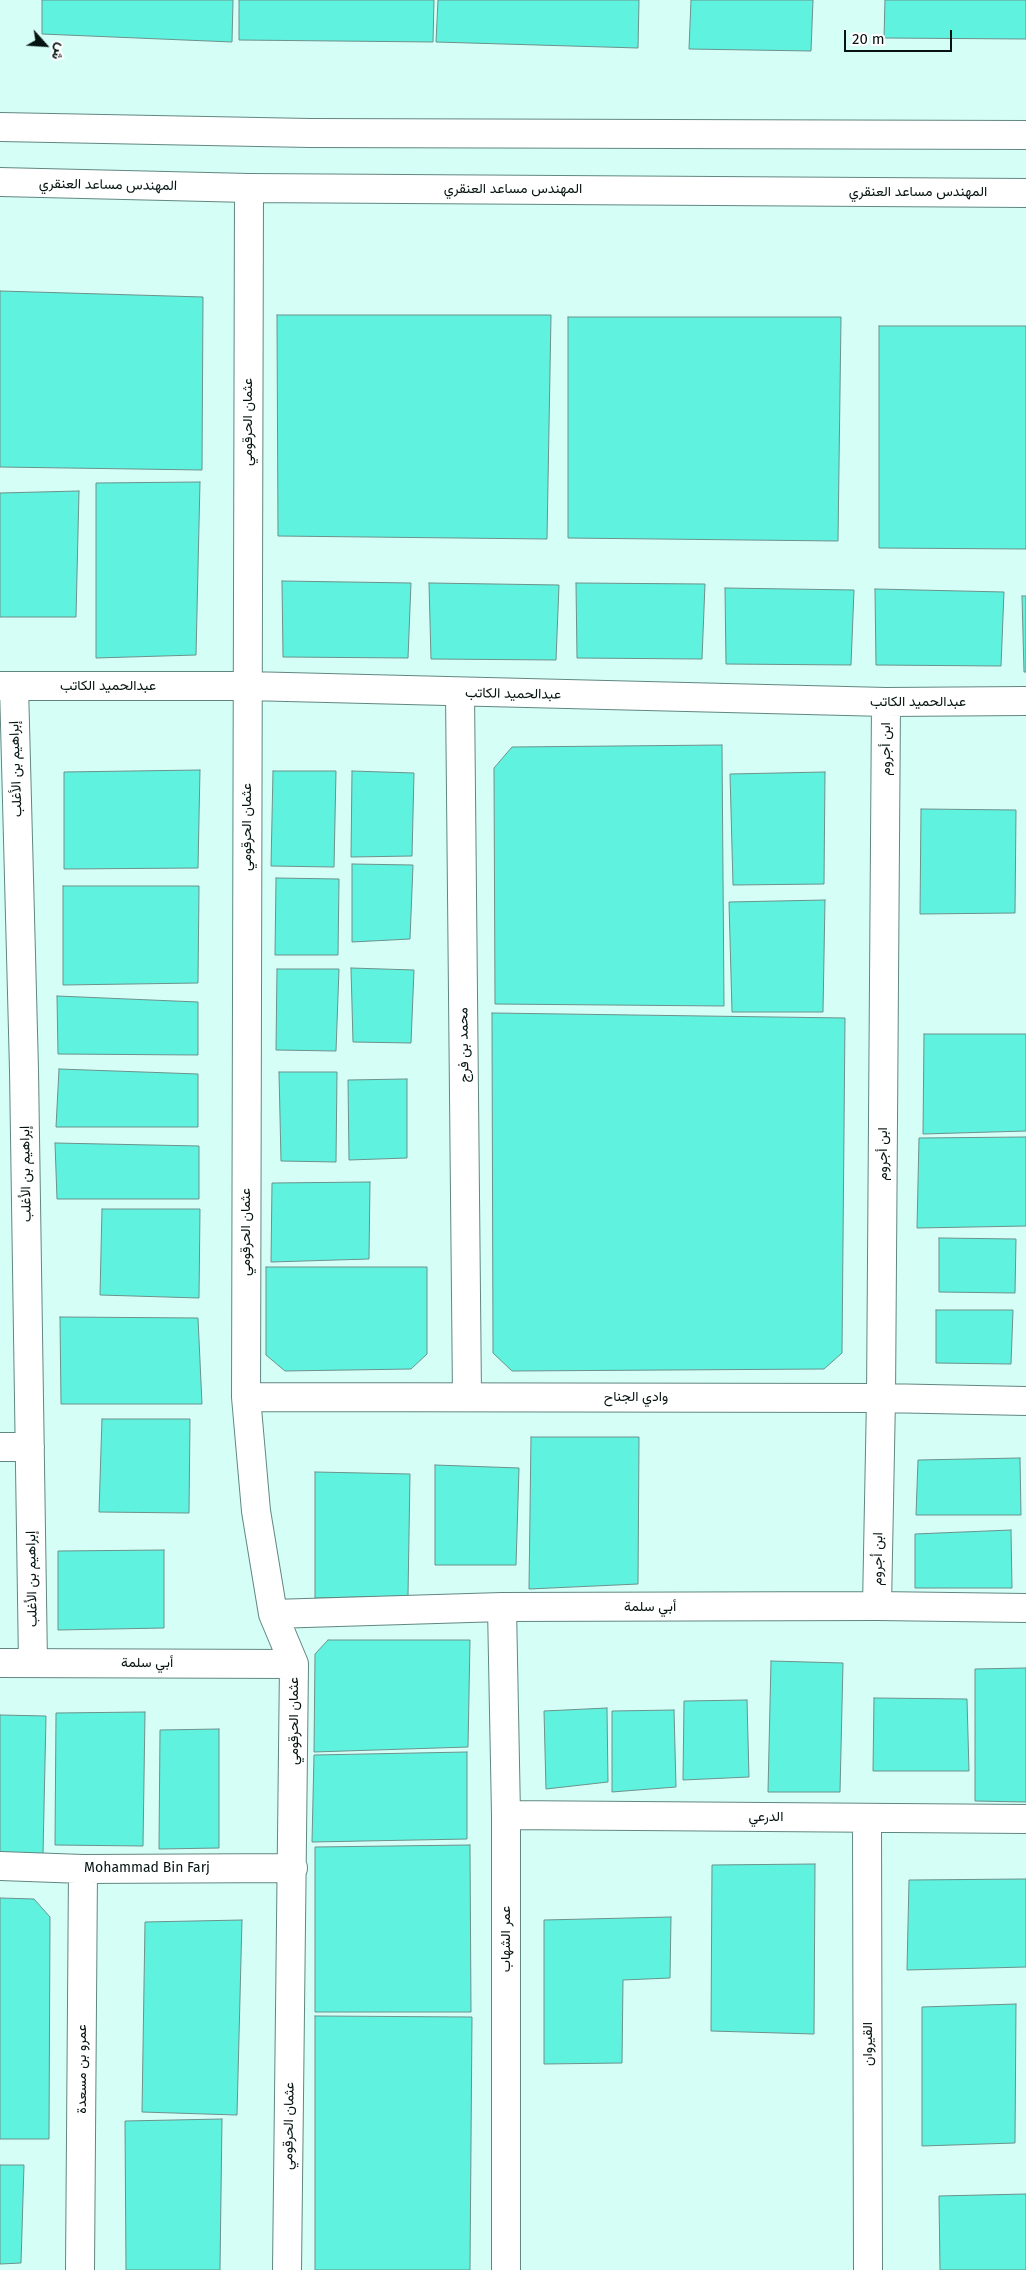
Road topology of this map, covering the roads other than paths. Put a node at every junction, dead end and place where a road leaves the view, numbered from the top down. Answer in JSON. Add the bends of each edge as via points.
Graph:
{"nodes":[{"id":1,"x":0,"y":127,"type":"edge"},
{"id":2,"x":1026,"y":135,"type":"edge"},
{"id":3,"x":0,"y":182,"type":"edge"},
{"id":4,"x":249,"y":188,"type":"junction"},
{"id":5,"x":1026,"y":193,"type":"edge"},
{"id":6,"x":7,"y":686,"type":"edge"},
{"id":7,"x":247,"y":686,"type":"junction"},
{"id":8,"x":460,"y":693,"type":"junction"},
{"id":9,"x":1026,"y":701,"type":"edge"},
{"id":10,"x":886,"y":702,"type":"junction"},
{"id":11,"x":467,"y":1396,"type":"junction"},
{"id":12,"x":246,"y":1397,"type":"junction"},
{"id":13,"x":881,"y":1398,"type":"junction"},
{"id":14,"x":1026,"y":1400,"type":"edge"},
{"id":15,"x":0,"y":1447,"type":"edge"},
{"id":16,"x":30,"y":1447,"type":"junction"},
{"id":17,"x":877,"y":1606,"type":"junction"},
{"id":18,"x":502,"y":1608,"type":"junction"},
{"id":19,"x":1026,"y":1608,"type":"edge"},
{"id":20,"x":273,"y":1614,"type":"junction"},
{"id":21,"x":0,"y":1663,"type":"edge"},
{"id":22,"x":33,"y":1663,"type":"junction"},
{"id":23,"x":294,"y":1664,"type":"junction"},
{"id":24,"x":506,"y":1815,"type":"junction"},
{"id":25,"x":867,"y":1818,"type":"junction"},
{"id":26,"x":1026,"y":1819,"type":"edge"},
{"id":27,"x":0,"y":1866,"type":"edge"},
{"id":28,"x":293,"y":1868,"type":"junction"},
{"id":29,"x":83,"y":1869,"type":"junction"},
{"id":30,"x":80,"y":2270,"type":"edge"},
{"id":31,"x":287,"y":2270,"type":"edge"},
{"id":32,"x":506,"y":2270,"type":"edge"},
{"id":33,"x":868,"y":2270,"type":"edge"}],
"edges":[{"from":1,"to":2,"type":"street","via":[[310,133]]},
{"from":3,"to":4,"type":"street","name":"المهندس مساعد العنقري"},
{"from":4,"to":5,"type":"street","name":"المهندس مساعد العنقري"},
{"from":4,"to":7,"type":"street","name":"عثمان الحرقومي"},
{"from":6,"to":7,"type":"street","name":"عبدالحميد الكاتب"},
{"from":6,"to":16,"type":"street","name":"إبراهيم بن الأغلب","via":[[24,1070]]},
{"from":7,"to":8,"type":"street","name":"عبدالحميد الكاتب"},
{"from":7,"to":12,"type":"street","name":"عثمان الحرقومي"},
{"from":8,"to":10,"type":"street","name":"عبدالحميد الكاتب"},
{"from":8,"to":11,"type":"street","name":"محمد بن فرج"},
{"from":9,"to":10,"type":"street","name":"عبدالحميد الكاتب"},
{"from":10,"to":13,"type":"street","name":"ابن أجروم"},
{"from":11,"to":12,"type":"street","name":"وادي الجناح"},
{"from":11,"to":13,"type":"street","name":"وادي الجناح"},
{"from":12,"to":20,"type":"street","name":"عثمان الحرقومي","via":[[256,1511]]},
{"from":13,"to":14,"type":"street","name":"وادي الجناح"},
{"from":13,"to":17,"type":"street","name":"ابن أجروم"},
{"from":15,"to":16,"type":"street"},
{"from":16,"to":22,"type":"street","name":"إبراهيم بن الأغلب"},
{"from":17,"to":18,"type":"street","name":"أبي سلمة"},
{"from":17,"to":19,"type":"street","name":"أبي سلمة"},
{"from":18,"to":20,"type":"street","name":"أبي سلمة"},
{"from":18,"to":24,"type":"street","name":"عمر الشهاب"},
{"from":20,"to":23,"type":"street","name":"عثمان الحرقومي"},
{"from":21,"to":22,"type":"street","name":"أبي سلمة"},
{"from":22,"to":23,"type":"street","name":"أبي سلمة"},
{"from":23,"to":28,"type":"street","name":"عثمان الحرقومي"},
{"from":24,"to":25,"type":"street","name":"الدرعي"},
{"from":24,"to":32,"type":"street","name":"عمر الشهاب"},
{"from":25,"to":26,"type":"street","name":"الدرعي"},
{"from":25,"to":33,"type":"street","name":"القيروان"},
{"from":27,"to":29,"type":"street","name":"Mohammad Bin Farj"},
{"from":28,"to":29,"type":"street","name":"Mohammad Bin Farj"},
{"from":28,"to":31,"type":"street","name":"عثمان الحرقومي"},
{"from":29,"to":30,"type":"street","name":"عمرو بن مسعدة"}]}
